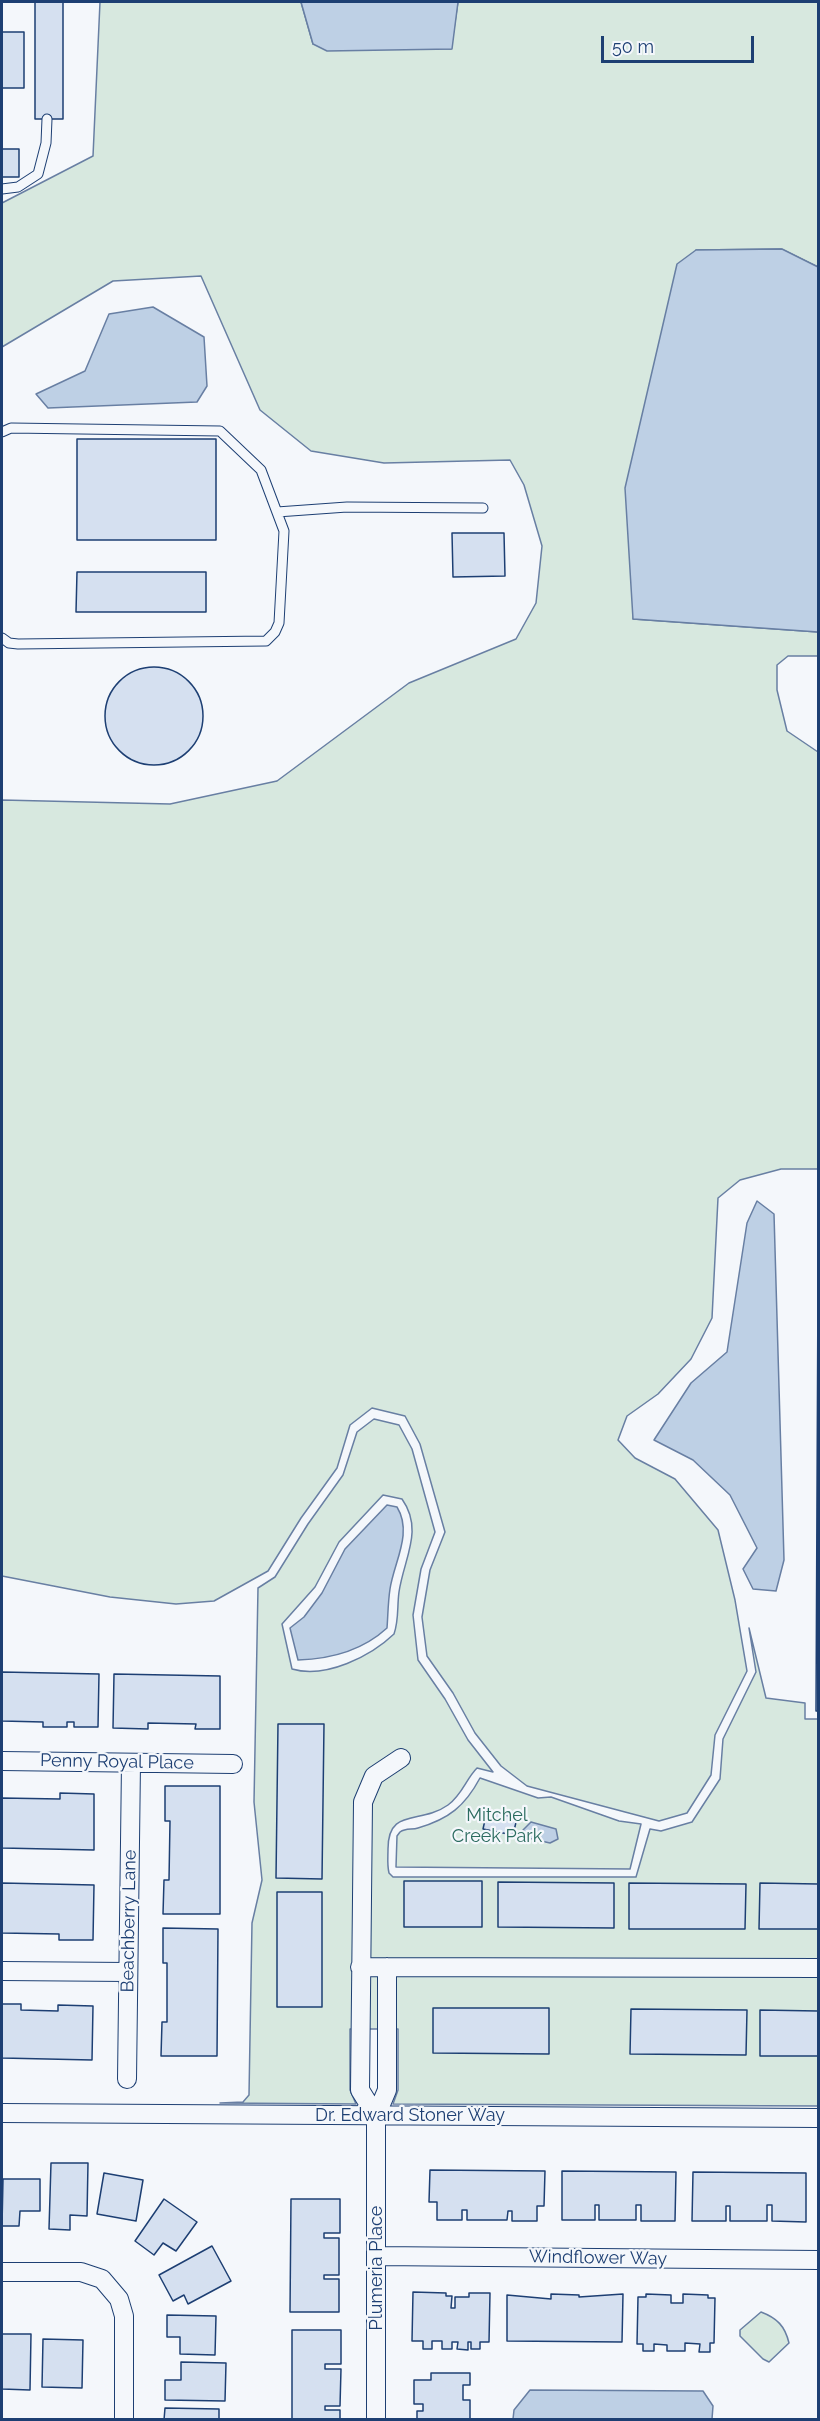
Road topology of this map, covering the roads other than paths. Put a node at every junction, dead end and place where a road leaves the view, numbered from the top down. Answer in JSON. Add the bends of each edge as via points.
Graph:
{"nodes":[{"id":1,"x":47,"y":119,"type":"dead end"},
{"id":2,"x":2,"y":189,"type":"edge"},
{"id":3,"x":2,"y":432,"type":"edge"},
{"id":4,"x":483,"y":508,"type":"dead end"},
{"id":5,"x":277,"y":512,"type":"junction"},
{"id":6,"x":2,"y":638,"type":"edge"},
{"id":7,"x":401,"y":1758,"type":"dead end"},
{"id":8,"x":2,"y":1761,"type":"edge"},
{"id":9,"x":131,"y":1763,"type":"junction"},
{"id":10,"x":233,"y":1764,"type":"dead end"},
{"id":11,"x":360,"y":1967,"type":"junction"},
{"id":12,"x":387,"y":1967,"type":"junction"},
{"id":13,"x":819,"y":1968,"type":"edge"},
{"id":14,"x":2,"y":1971,"type":"edge"},
{"id":15,"x":128,"y":1972,"type":"junction"},
{"id":16,"x":360,"y":2040,"type":"junction"},
{"id":17,"x":387,"y":2041,"type":"junction"},
{"id":18,"x":127,"y":2079,"type":"dead end"},
{"id":19,"x":2,"y":2113,"type":"edge"},
{"id":20,"x":376,"y":2116,"type":"junction"},
{"id":21,"x":819,"y":2118,"type":"edge"},
{"id":22,"x":377,"y":2256,"type":"junction"},
{"id":23,"x":819,"y":2260,"type":"edge"},
{"id":24,"x":2,"y":2272,"type":"edge"},
{"id":25,"x":124,"y":2420,"type":"edge"},
{"id":26,"x":376,"y":2420,"type":"edge"}],
"edges":[{"from":1,"to":2,"type":"lane","via":[[38,174],[18,187]]},
{"from":3,"to":5,"type":"lane","via":[[11,428],[220,431],[261,470]]},
{"from":4,"to":5,"type":"lane","via":[[347,507]]},
{"from":5,"to":6,"type":"lane","via":[[284,531],[279,623],[266,641],[18,644]]},
{"from":7,"to":11,"type":"street","via":[[374,1776],[363,1802]]},
{"from":8,"to":9,"type":"street","name":"Penny Royal Place"},
{"from":9,"to":10,"type":"street","name":"Penny Royal Place"},
{"from":9,"to":15,"type":"street","name":"Beachberry Lane"},
{"from":11,"to":12,"type":"street"},
{"from":11,"to":16,"type":"street"},
{"from":12,"to":13,"type":"street"},
{"from":12,"to":17,"type":"street"},
{"from":14,"to":15,"type":"street"},
{"from":15,"to":18,"type":"street","name":"Beachberry Lane"},
{"from":16,"to":17,"type":"street"},
{"from":16,"to":20,"type":"street","via":[[360,2090]]},
{"from":17,"to":20,"type":"street","via":[[387,2090]]},
{"from":19,"to":20,"type":"street","name":"Dr. Edward Stoner Way"},
{"from":20,"to":21,"type":"street","name":"Dr. Edward Stoner Way"},
{"from":20,"to":22,"type":"street","name":"Plumeria Place"},
{"from":22,"to":23,"type":"street","name":"Windflower Way"},
{"from":22,"to":26,"type":"street","name":"Plumeria Place"},
{"from":24,"to":25,"type":"street","via":[[81,2272],[102,2279],[119,2299],[124,2316]]}]}
